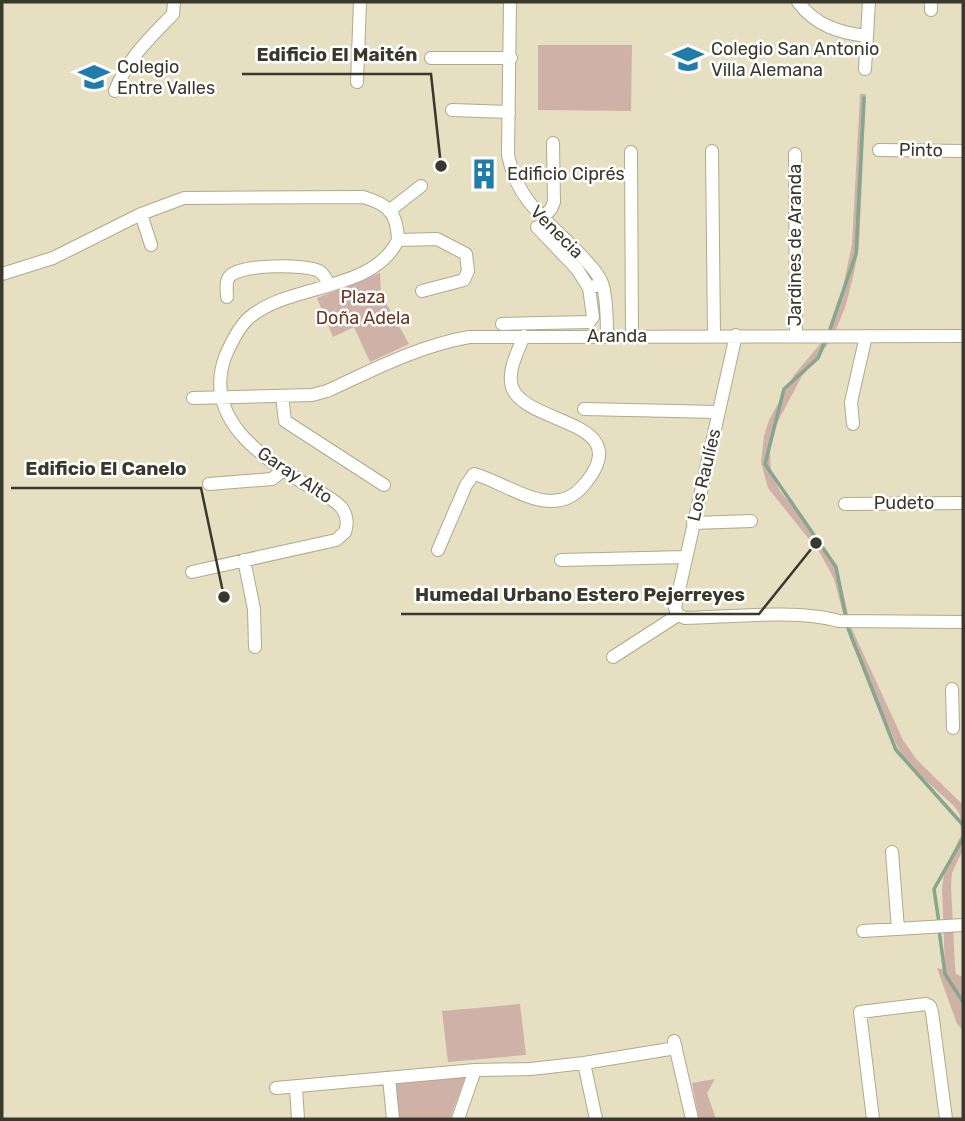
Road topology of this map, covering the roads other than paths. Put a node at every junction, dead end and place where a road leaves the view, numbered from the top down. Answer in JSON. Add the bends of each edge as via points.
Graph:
{"nodes":[{"id":1,"x":174,"y":2,"type":"edge"},
{"id":2,"x":360,"y":2,"type":"edge"},
{"id":3,"x":510,"y":2,"type":"edge"},
{"id":4,"x":798,"y":2,"type":"edge"},
{"id":5,"x":869,"y":2,"type":"edge"},
{"id":6,"x":867,"y":36,"type":"junction"},
{"id":7,"x":430,"y":58,"type":"dead end"},
{"id":8,"x":511,"y":58,"type":"junction"},
{"id":9,"x":865,"y":69,"type":"dead end"},
{"id":10,"x":357,"y":82,"type":"dead end"},
{"id":11,"x":115,"y":91,"type":"dead end"},
{"id":12,"x":452,"y":110,"type":"dead end"},
{"id":13,"x":509,"y":113,"type":"junction"},
{"id":14,"x":553,"y":143,"type":"dead end"},
{"id":15,"x":879,"y":150,"type":"dead end"},
{"id":16,"x":963,"y":150,"type":"edge"},
{"id":17,"x":712,"y":151,"type":"dead end"},
{"id":18,"x":631,"y":152,"type":"dead end"},
{"id":19,"x":795,"y":154,"type":"dead end"},
{"id":20,"x":421,"y":186,"type":"dead end"},
{"id":21,"x":389,"y":211,"type":"junction"},
{"id":22,"x":141,"y":214,"type":"junction"},
{"id":23,"x":540,"y":222,"type":"junction"},
{"id":24,"x":398,"y":240,"type":"junction"},
{"id":25,"x":151,"y":245,"type":"dead end"},
{"id":26,"x":2,"y":274,"type":"edge"},
{"id":27,"x":329,"y":284,"type":"junction"},
{"id":28,"x":602,"y":284,"type":"junction"},
{"id":29,"x":589,"y":288,"type":"junction"},
{"id":30,"x":422,"y":291,"type":"dead end"},
{"id":31,"x":227,"y":297,"type":"dead end"},
{"id":32,"x":502,"y":324,"type":"dead end"},
{"id":33,"x":714,"y":335,"type":"junction"},
{"id":34,"x":736,"y":335,"type":"junction"},
{"id":35,"x":524,"y":336,"type":"junction"},
{"id":36,"x":607,"y":336,"type":"junction"},
{"id":37,"x":632,"y":336,"type":"junction"},
{"id":38,"x":796,"y":336,"type":"junction"},
{"id":39,"x":866,"y":336,"type":"junction"},
{"id":40,"x":963,"y":336,"type":"edge"},
{"id":41,"x":282,"y":396,"type":"junction"},
{"id":42,"x":222,"y":397,"type":"junction"},
{"id":43,"x":193,"y":398,"type":"dead end"},
{"id":44,"x":584,"y":410,"type":"dead end"},
{"id":45,"x":718,"y":412,"type":"junction"},
{"id":46,"x":853,"y":424,"type":"dead end"},
{"id":47,"x":283,"y":470,"type":"junction"},
{"id":48,"x":209,"y":484,"type":"dead end"},
{"id":49,"x":384,"y":485,"type":"dead end"},
{"id":50,"x":845,"y":503,"type":"dead end"},
{"id":51,"x":963,"y":503,"type":"edge"},
{"id":52,"x":751,"y":522,"type":"dead end"},
{"id":53,"x":693,"y":523,"type":"junction"},
{"id":54,"x":438,"y":550,"type":"dead end"},
{"id":55,"x":686,"y":557,"type":"junction"},
{"id":56,"x":244,"y":560,"type":"junction"},
{"id":57,"x":561,"y":561,"type":"dead end"},
{"id":58,"x":192,"y":572,"type":"dead end"},
{"id":59,"x":678,"y":615,"type":"junction"},
{"id":60,"x":963,"y":622,"type":"edge"},
{"id":61,"x":255,"y":647,"type":"dead end"},
{"id":62,"x":613,"y":657,"type":"dead end"},
{"id":63,"x":953,"y":688,"type":"dead end"},
{"id":64,"x":958,"y":710,"type":"edge"},
{"id":65,"x":953,"y":728,"type":"dead end"},
{"id":66,"x":892,"y":852,"type":"dead end"},
{"id":67,"x":957,"y":926,"type":"edge"},
{"id":68,"x":898,"y":929,"type":"junction"},
{"id":69,"x":863,"y":931,"type":"dead end"},
{"id":70,"x":854,"y":999,"type":"dead end"},
{"id":71,"x":860,"y":1012,"type":"junction"},
{"id":72,"x":584,"y":1063,"type":"junction"},
{"id":73,"x":475,"y":1070,"type":"junction"},
{"id":74,"x":389,"y":1078,"type":"junction"},
{"id":75,"x":276,"y":1088,"type":"dead end"},
{"id":76,"x":296,"y":1088,"type":"junction"},
{"id":77,"x":298,"y":1119,"type":"edge"},
{"id":78,"x":393,"y":1119,"type":"edge"},
{"id":79,"x":458,"y":1119,"type":"edge"},
{"id":80,"x":596,"y":1119,"type":"edge"},
{"id":81,"x":692,"y":1119,"type":"edge"},
{"id":82,"x":873,"y":1119,"type":"edge"},
{"id":83,"x":946,"y":1119,"type":"edge"}],
"edges":[{"from":1,"to":11,"type":"street","via":[[173,14],[123,71]]},
{"from":2,"to":10,"type":"street"},
{"from":3,"to":8,"type":"street","name":"Venecia"},
{"from":4,"to":6,"type":"street","via":[[827,27]]},
{"from":5,"to":6,"type":"street"},
{"from":6,"to":9,"type":"street"},
{"from":7,"to":8,"type":"street"},
{"from":8,"to":13,"type":"street","name":"Venecia"},
{"from":12,"to":13,"type":"street"},
{"from":13,"to":23,"type":"street","name":"Venecia","via":[[512,173]]},
{"from":14,"to":23,"type":"street","via":[[554,202]]},
{"from":15,"to":16,"type":"street","name":"Pinto"},
{"from":17,"to":33,"type":"street"},
{"from":18,"to":37,"type":"street"},
{"from":19,"to":38,"type":"street","name":"Jardines de Aranda"},
{"from":20,"to":21,"type":"street"},
{"from":21,"to":22,"type":"street","via":[[384,203],[363,197],[184,198]]},
{"from":21,"to":24,"type":"street"},
{"from":22,"to":25,"type":"street"},
{"from":22,"to":26,"type":"street","via":[[53,258]]},
{"from":23,"to":28,"type":"street","name":"Venecia","via":[[587,262]]},
{"from":23,"to":29,"type":"street"},
{"from":24,"to":27,"type":"street","name":"Garay Alto","via":[[382,262]]},
{"from":24,"to":30,"type":"street","via":[[437,239],[466,254],[464,280]]},
{"from":27,"to":31,"type":"street","via":[[324,274],[314,269],[250,268],[230,276]]},
{"from":27,"to":42,"type":"street","name":"Garay Alto","via":[[271,304],[250,317],[234,336],[224,360]]},
{"from":28,"to":29,"type":"street"},
{"from":28,"to":36,"type":"street"},
{"from":29,"to":32,"type":"street","via":[[593,317],[589,322]]},
{"from":33,"to":34,"type":"street","name":"Aranda"},
{"from":33,"to":37,"type":"street","name":"Aranda"},
{"from":34,"to":38,"type":"street","name":"Aranda"},
{"from":34,"to":45,"type":"street","name":"Los Raulíes"},
{"from":35,"to":36,"type":"street","name":"Aranda"},
{"from":35,"to":41,"type":"street","name":"Aranda","via":[[451,340],[409,353],[327,391]]},
{"from":35,"to":54,"type":"street","via":[[511,371],[517,397],[586,432],[598,452],[597,470],[579,491],[548,501],[474,474]]},
{"from":36,"to":37,"type":"street","name":"Aranda"},
{"from":38,"to":39,"type":"street","name":"Aranda"},
{"from":39,"to":40,"type":"street","name":"Aranda"},
{"from":39,"to":46,"type":"street","via":[[851,402]]},
{"from":41,"to":42,"type":"street","name":"Aranda"},
{"from":41,"to":49,"type":"street","via":[[283,416],[290,425]]},
{"from":42,"to":43,"type":"street","name":"Aranda"},
{"from":42,"to":47,"type":"street","name":"Garay Alto","via":[[238,432]]},
{"from":44,"to":45,"type":"street"},
{"from":45,"to":53,"type":"street","name":"Los Raulíes"},
{"from":47,"to":48,"type":"street","via":[[272,479]]},
{"from":47,"to":56,"type":"street","name":"Garay Alto","via":[[343,510],[345,532],[336,540]]},
{"from":50,"to":51,"type":"street","name":"Pudeto"},
{"from":52,"to":53,"type":"street"},
{"from":53,"to":55,"type":"street","name":"Los Raulíes"},
{"from":55,"to":57,"type":"street"},
{"from":55,"to":59,"type":"street","name":"Los Raulíes","via":[[675,608]]},
{"from":56,"to":58,"type":"street","name":"Garay Alto"},
{"from":56,"to":61,"type":"street","via":[[254,609]]},
{"from":59,"to":60,"type":"street"},
{"from":59,"to":62,"type":"street"},
{"from":63,"to":64,"type":"street"},
{"from":64,"to":65,"type":"street"},
{"from":66,"to":68,"type":"street"},
{"from":67,"to":68,"type":"street"},
{"from":68,"to":69,"type":"street"},
{"from":70,"to":71,"type":"street"},
{"from":71,"to":82,"type":"street"},
{"from":71,"to":83,"type":"street","via":[[930,1006]]},
{"from":72,"to":73,"type":"street"},
{"from":72,"to":80,"type":"street"},
{"from":72,"to":81,"type":"street","via":[[675,1044]]},
{"from":73,"to":74,"type":"street"},
{"from":73,"to":79,"type":"street"},
{"from":74,"to":76,"type":"street"},
{"from":74,"to":78,"type":"street"},
{"from":75,"to":76,"type":"street"},
{"from":76,"to":77,"type":"street"}]}
